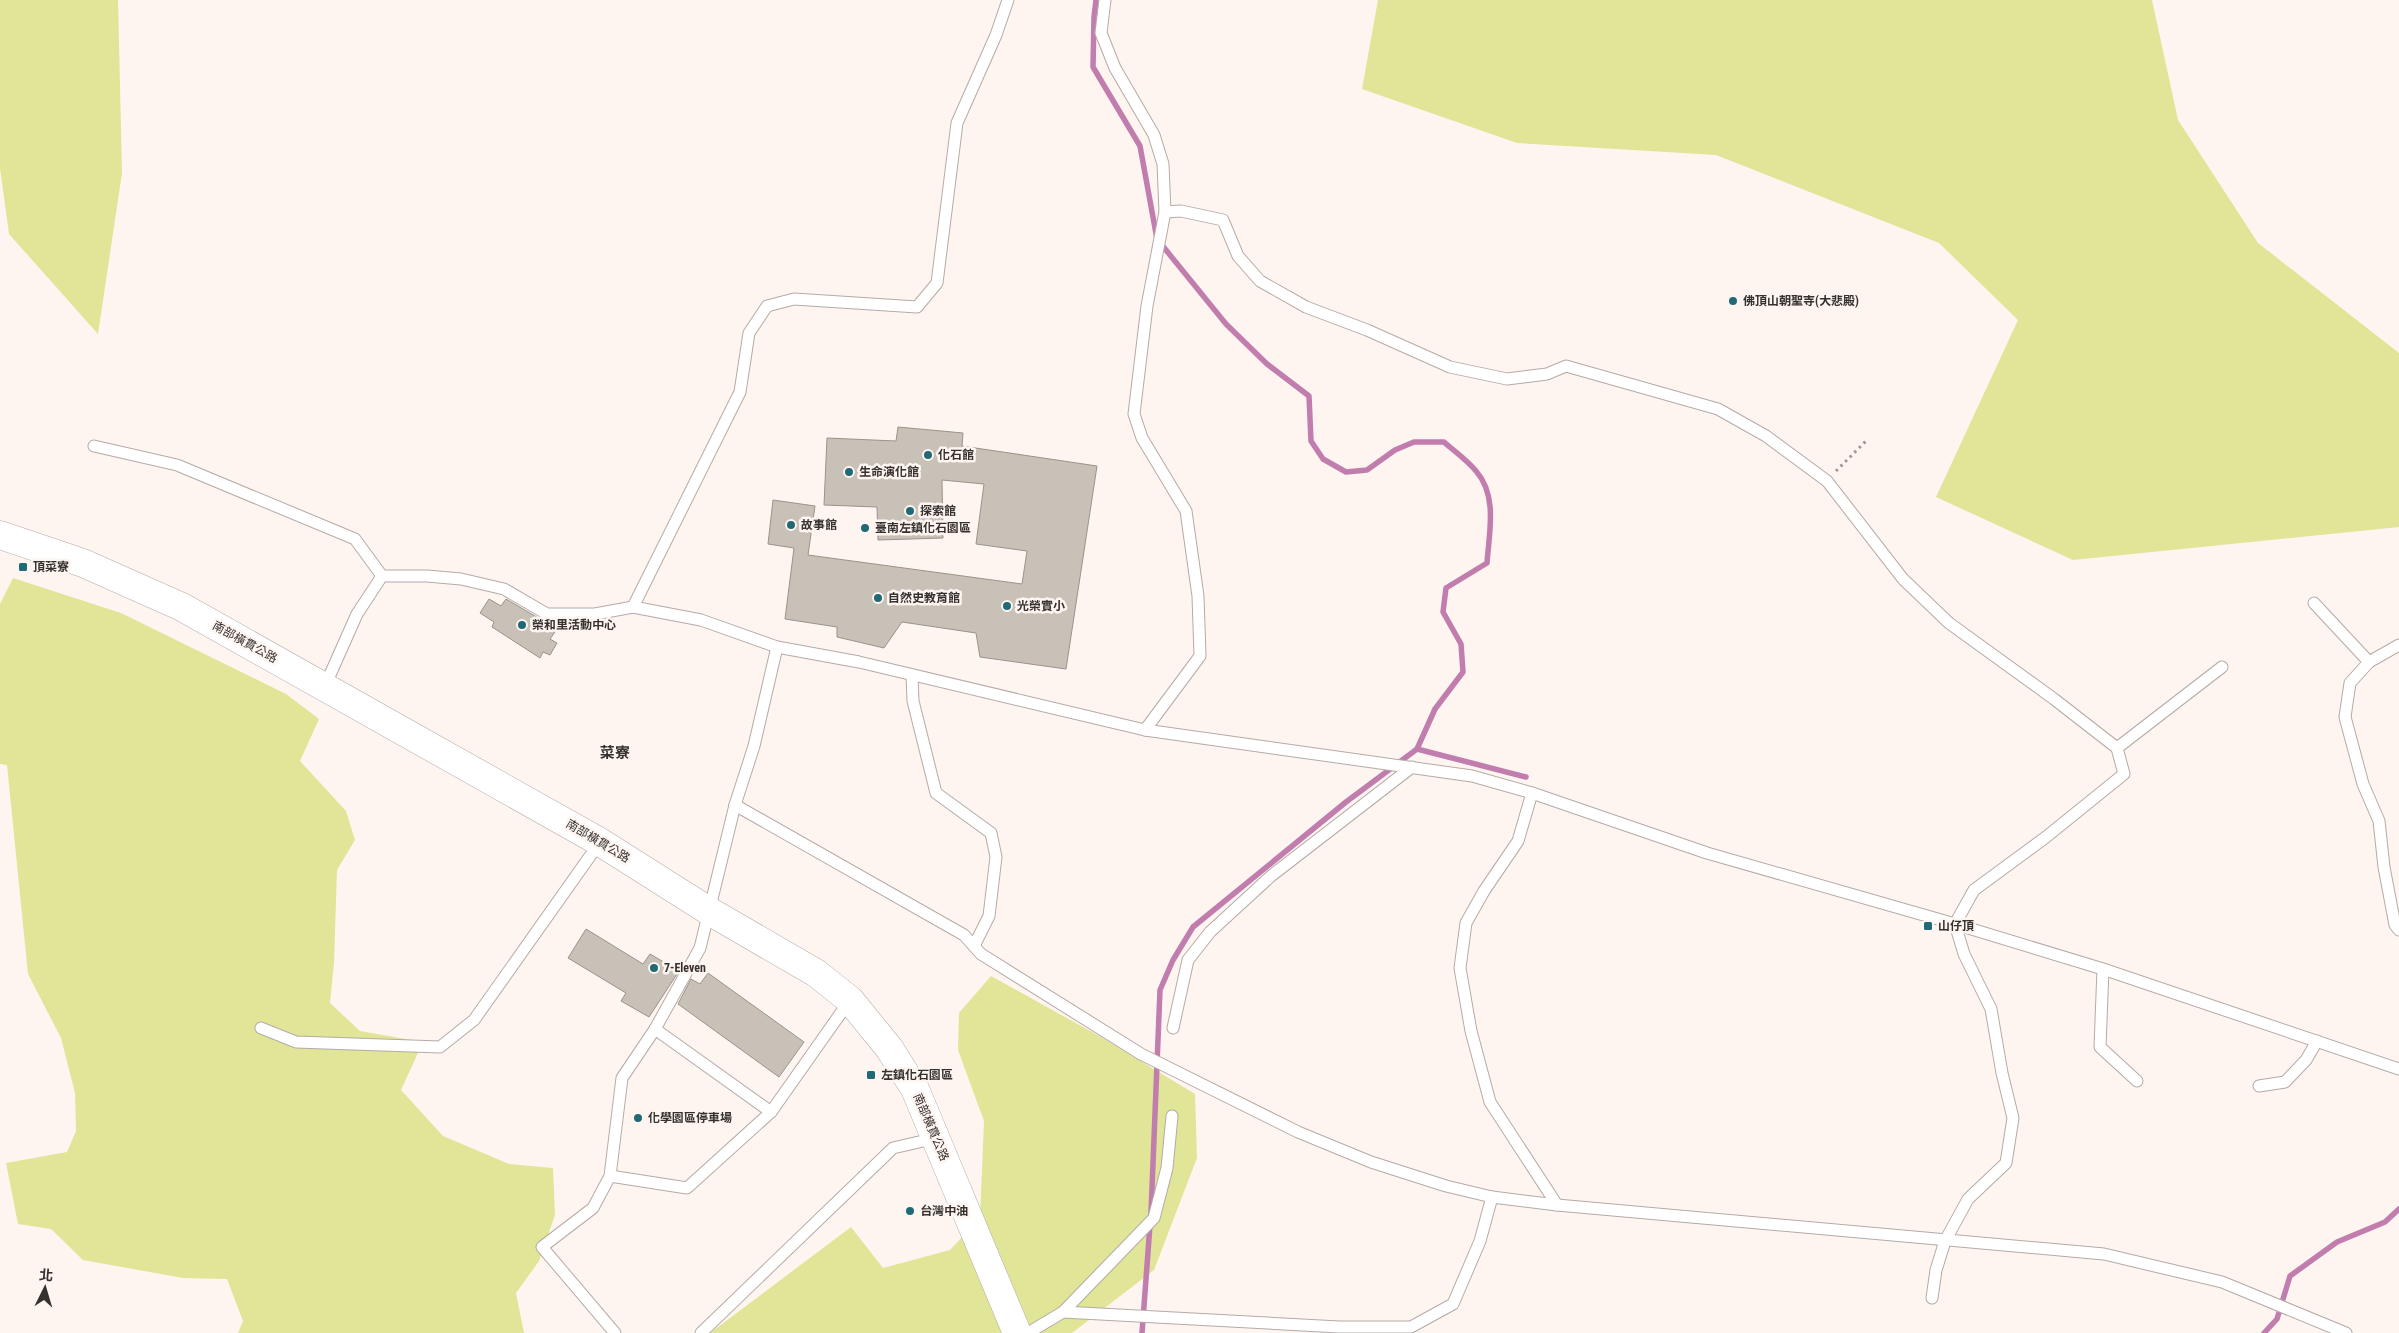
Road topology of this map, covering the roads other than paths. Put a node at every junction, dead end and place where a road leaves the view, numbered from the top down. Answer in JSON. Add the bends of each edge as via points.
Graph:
{"nodes":[{"id":1,"x":1008,"y":0,"type":"edge"},
{"id":2,"x":1105,"y":0,"type":"edge"},
{"id":3,"x":1166,"y":212,"type":"junction"},
{"id":4,"x":94,"y":446,"type":"dead end"},
{"id":5,"x":0,"y":535,"type":"edge"},
{"id":6,"x":382,"y":576,"type":"junction"},
{"id":7,"x":2314,"y":603,"type":"dead end"},
{"id":8,"x":632,"y":607,"type":"junction"},
{"id":9,"x":2399,"y":645,"type":"edge"},
{"id":10,"x":777,"y":647,"type":"junction"},
{"id":11,"x":2369,"y":662,"type":"junction"},
{"id":12,"x":2222,"y":667,"type":"dead end"},
{"id":13,"x":912,"y":675,"type":"junction"},
{"id":14,"x":325,"y":686,"type":"junction"},
{"id":15,"x":1145,"y":730,"type":"junction"},
{"id":16,"x":2117,"y":748,"type":"junction"},
{"id":17,"x":1412,"y":767,"type":"junction"},
{"id":18,"x":1532,"y":793,"type":"junction"},
{"id":19,"x":736,"y":805,"type":"junction"},
{"id":20,"x":600,"y":842,"type":"junction"},
{"id":21,"x":710,"y":910,"type":"junction"},
{"id":22,"x":1955,"y":924,"type":"junction"},
{"id":23,"x":2399,"y":930,"type":"edge"},
{"id":24,"x":974,"y":946,"type":"junction"},
{"id":25,"x":2103,"y":969,"type":"junction"},
{"id":26,"x":850,"y":1000,"type":"junction"},
{"id":27,"x":261,"y":1028,"type":"dead end"},
{"id":28,"x":1173,"y":1028,"type":"dead end"},
{"id":29,"x":655,"y":1029,"type":"junction"},
{"id":30,"x":2317,"y":1041,"type":"junction"},
{"id":31,"x":2399,"y":1069,"type":"edge"},
{"id":32,"x":2137,"y":1081,"type":"dead end"},
{"id":33,"x":2259,"y":1086,"type":"dead end"},
{"id":34,"x":771,"y":1112,"type":"junction"},
{"id":35,"x":1172,"y":1116,"type":"dead end"},
{"id":36,"x":936,"y":1138,"type":"junction"},
{"id":37,"x":610,"y":1176,"type":"junction"},
{"id":38,"x":1492,"y":1197,"type":"junction"},
{"id":39,"x":1557,"y":1205,"type":"junction"},
{"id":40,"x":1945,"y":1241,"type":"junction"},
{"id":41,"x":1932,"y":1298,"type":"dead end"},
{"id":42,"x":1063,"y":1312,"type":"junction"},
{"id":43,"x":614,"y":1333,"type":"edge"},
{"id":44,"x":701,"y":1333,"type":"edge"},
{"id":45,"x":1017,"y":1333,"type":"edge"},
{"id":46,"x":1028,"y":1333,"type":"edge"},
{"id":47,"x":2346,"y":1333,"type":"edge"}],
"edges":[{"from":1,"to":8,"type":"lane","via":[[996,35],[956,123],[937,283],[917,307],[794,299],[767,306],[749,333],[740,392]]},
{"from":2,"to":3,"type":"lane","via":[[1100,33],[1115,68],[1154,135],[1163,164]]},
{"from":3,"to":15,"type":"lane","via":[[1147,306],[1134,414],[1142,438],[1186,511],[1198,596],[1200,656]]},
{"from":3,"to":16,"type":"lane","via":[[1181,211],[1223,220],[1238,256],[1260,281],[1306,307],[1368,330],[1450,367],[1507,379],[1546,374],[1566,366],[1718,409],[1766,436],[1826,481],[1903,579],[1949,623]]},
{"from":4,"to":6,"type":"lane","via":[[177,466],[355,539]]},
{"from":5,"to":14,"type":"main road","name":"南部橫貫公路","via":[[83,563],[182,607]]},
{"from":6,"to":8,"type":"lane","via":[[461,579],[504,590],[547,614],[595,614]]},
{"from":6,"to":14,"type":"lane","via":[[357,614]]},
{"from":7,"to":11,"type":"lane"},
{"from":8,"to":10,"type":"lane","via":[[701,620]]},
{"from":9,"to":11,"type":"lane"},
{"from":10,"to":13,"type":"lane"},
{"from":10,"to":19,"type":"lane","via":[[754,746]]},
{"from":11,"to":23,"type":"lane","via":[[2350,683],[2344,717],[2363,784],[2379,822],[2384,867]]},
{"from":12,"to":16,"type":"lane"},
{"from":13,"to":15,"type":"lane"},
{"from":13,"to":24,"type":"lane","via":[[913,700],[936,793],[991,833],[996,858],[989,916]]},
{"from":14,"to":20,"type":"main road","name":"南部橫貫公路"},
{"from":15,"to":17,"type":"lane"},
{"from":16,"to":22,"type":"lane","via":[[2124,774],[2046,838],[1974,890]]},
{"from":17,"to":18,"type":"lane","via":[[1472,776]]},
{"from":17,"to":28,"type":"lane","via":[[1271,876],[1210,932],[1188,960]]},
{"from":18,"to":22,"type":"lane","via":[[1707,853]]},
{"from":18,"to":39,"type":"lane","via":[[1518,841],[1466,923],[1460,968],[1471,1031],[1490,1102]]},
{"from":19,"to":21,"type":"lane"},
{"from":19,"to":24,"type":"lane","via":[[964,935]]},
{"from":20,"to":21,"type":"main road","name":"南部橫貫公路"},
{"from":20,"to":27,"type":"lane","via":[[474,1020],[440,1046],[296,1042]]},
{"from":21,"to":26,"type":"main road","name":"南部橫貫公路","via":[[816,973]]},
{"from":21,"to":29,"type":"lane","via":[[700,948]]},
{"from":22,"to":25,"type":"lane"},
{"from":22,"to":40,"type":"lane","via":[[1964,954],[1991,1009],[2012,1118],[2006,1164],[1968,1199]]},
{"from":24,"to":38,"type":"lane","via":[[981,954],[1141,1054],[1298,1132],[1370,1162]]},
{"from":25,"to":30,"type":"lane"},
{"from":25,"to":32,"type":"lane","via":[[2100,1047]]},
{"from":26,"to":34,"type":"lane"},
{"from":26,"to":36,"type":"main road","name":"南部橫貫公路","via":[[889,1048],[915,1089]]},
{"from":29,"to":34,"type":"lane"},
{"from":29,"to":37,"type":"lane","via":[[622,1078]]},
{"from":30,"to":31,"type":"lane"},
{"from":30,"to":33,"type":"lane","via":[[2306,1060],[2285,1082]]},
{"from":34,"to":37,"type":"lane","via":[[687,1188]]},
{"from":35,"to":42,"type":"lane","via":[[1167,1168],[1154,1218]]},
{"from":36,"to":44,"type":"lane","via":[[893,1148]]},
{"from":36,"to":45,"type":"main road","name":"南部橫貫公路"},
{"from":37,"to":43,"type":"lane","via":[[593,1208],[542,1247]]},
{"from":38,"to":39,"type":"lane"},
{"from":38,"to":42,"type":"lane","via":[[1480,1241],[1453,1304],[1411,1327],[1339,1327]]},
{"from":39,"to":40,"type":"lane"},
{"from":40,"to":41,"type":"lane"},
{"from":40,"to":47,"type":"lane","via":[[2104,1254],[2222,1282]]},
{"from":42,"to":46,"type":"lane"}]}
